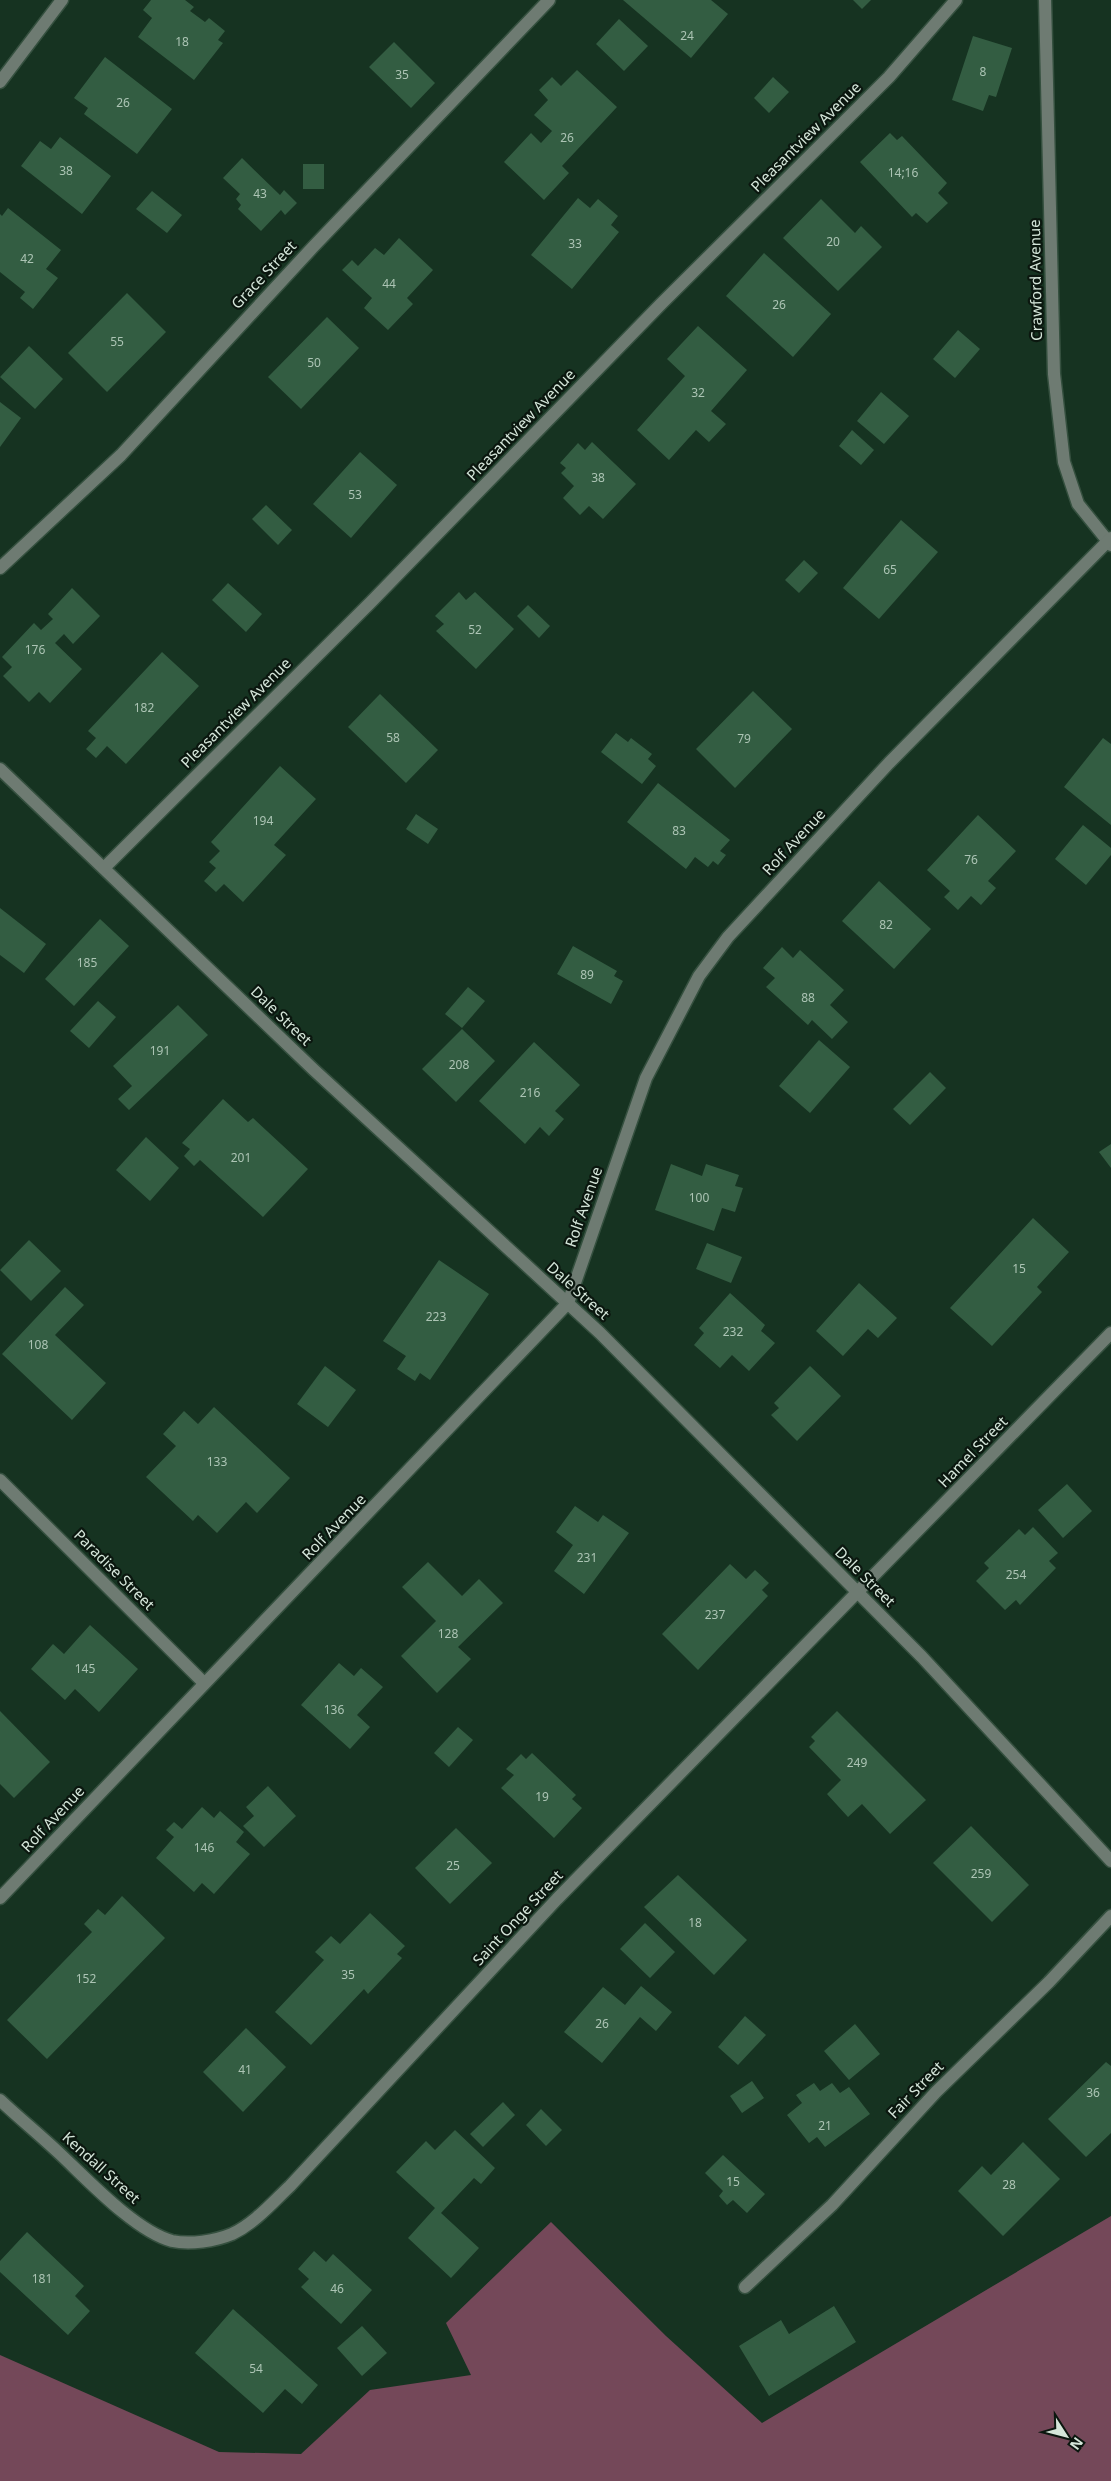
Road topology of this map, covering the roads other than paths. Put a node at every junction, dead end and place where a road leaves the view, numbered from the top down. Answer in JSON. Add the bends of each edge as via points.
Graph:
{"nodes":[{"id":1,"x":62,"y":0,"type":"edge"},
{"id":2,"x":549,"y":0,"type":"edge"},
{"id":3,"x":956,"y":0,"type":"edge"},
{"id":4,"x":1045,"y":0,"type":"edge"},
{"id":5,"x":0,"y":82,"type":"edge"},
{"id":6,"x":1110,"y":541,"type":"edge"},
{"id":7,"x":0,"y":568,"type":"edge"},
{"id":8,"x":0,"y":769,"type":"edge"},
{"id":9,"x":104,"y":868,"type":"junction"},
{"id":10,"x":568,"y":1303,"type":"junction"},
{"id":11,"x":1111,"y":1333,"type":"edge"},
{"id":12,"x":0,"y":1480,"type":"edge"},
{"id":13,"x":858,"y":1593,"type":"junction"},
{"id":14,"x":204,"y":1683,"type":"junction"},
{"id":15,"x":1111,"y":1861,"type":"edge"},
{"id":16,"x":0,"y":1898,"type":"edge"},
{"id":17,"x":1111,"y":1916,"type":"edge"},
{"id":18,"x":0,"y":2100,"type":"edge"},
{"id":19,"x":190,"y":2242,"type":"joint"},
{"id":20,"x":745,"y":2287,"type":"dead end"}],
"edges":[{"from":1,"to":5,"type":"street"},
{"from":2,"to":7,"type":"street","name":"Grace Street","via":[[120,455]]},
{"from":3,"to":9,"type":"street","name":"Pleasantview Avenue","via":[[889,77]]},
{"from":4,"to":6,"type":"street","name":"Crawford Avenue","via":[[1056,394],[1064,462],[1078,504]]},
{"from":6,"to":10,"type":"street","name":"Rolf Avenue","via":[[888,763],[728,938],[699,976],[646,1078]]},
{"from":8,"to":9,"type":"street","name":"Dale Street"},
{"from":9,"to":10,"type":"street","name":"Dale Street","via":[[314,1070]]},
{"from":10,"to":13,"type":"street","name":"Dale Street"},
{"from":10,"to":14,"type":"street","name":"Rolf Avenue","via":[[297,1590]]},
{"from":11,"to":13,"type":"street","name":"Hamel Street"},
{"from":12,"to":14,"type":"street","name":"Paradise Street"},
{"from":13,"to":15,"type":"street","name":"Dale Street"},
{"from":13,"to":19,"type":"street","name":"Saint Onge Street","via":[[557,1899],[290,2186],[252,2221],[231,2234]]},
{"from":14,"to":16,"type":"street","name":"Rolf Avenue"},
{"from":17,"to":20,"type":"street","name":"Fair Street","via":[[936,2092],[832,2205]]},
{"from":18,"to":19,"type":"street","name":"Kendall Street","via":[[132,2217],[159,2235],[173,2241]]}]}
